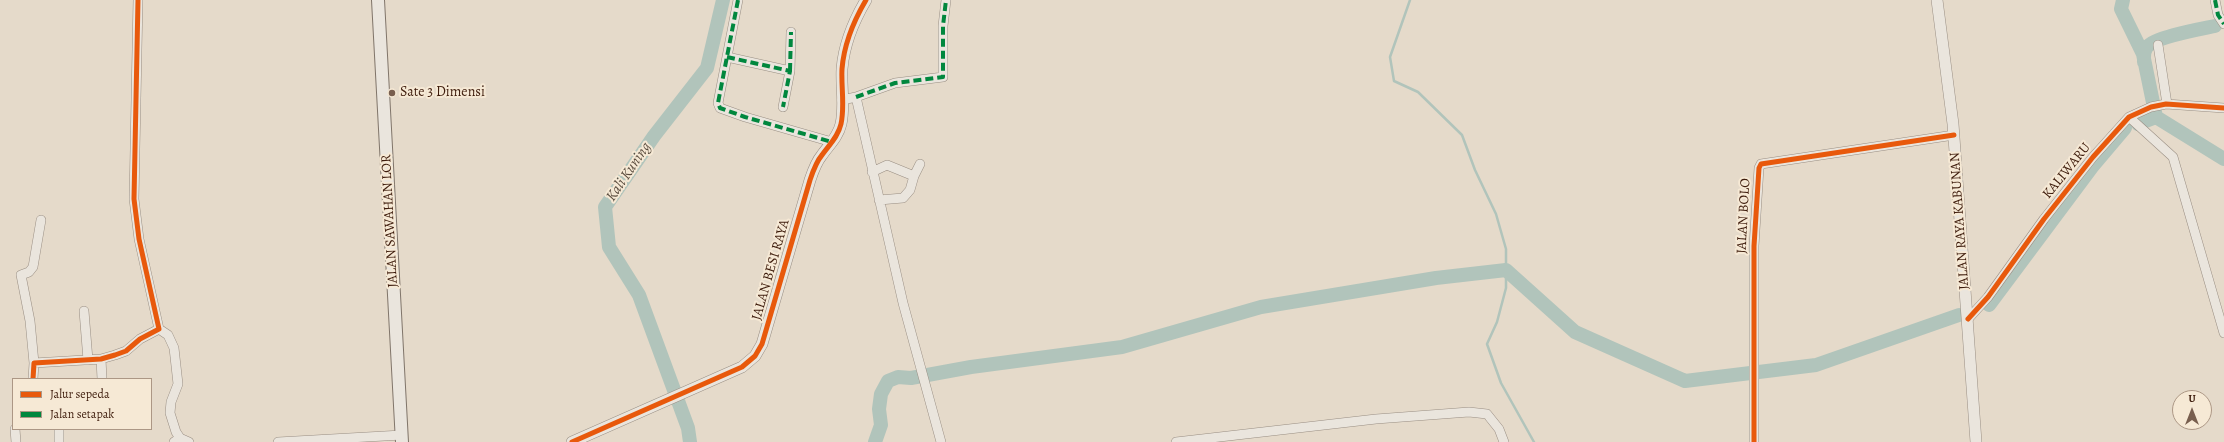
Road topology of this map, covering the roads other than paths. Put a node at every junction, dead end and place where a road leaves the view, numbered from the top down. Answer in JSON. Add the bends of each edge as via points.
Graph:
{"nodes":[{"id":1,"x":138,"y":0,"type":"edge"},
{"id":2,"x":378,"y":0,"type":"edge"},
{"id":3,"x":738,"y":0,"type":"edge"},
{"id":4,"x":866,"y":0,"type":"edge"},
{"id":5,"x":946,"y":0,"type":"edge"},
{"id":6,"x":1937,"y":0,"type":"edge"},
{"id":7,"x":2215,"y":0,"type":"edge"},
{"id":8,"x":2224,"y":24,"type":"edge"},
{"id":9,"x":791,"y":32,"type":"dead end"},
{"id":10,"x":2158,"y":45,"type":"dead end"},
{"id":11,"x":727,"y":57,"type":"junction"},
{"id":12,"x":790,"y":71,"type":"junction"},
{"id":13,"x":856,"y":97,"type":"junction"},
{"id":14,"x":842,"y":100,"type":"junction"},
{"id":15,"x":2166,"y":104,"type":"junction"},
{"id":16,"x":783,"y":107,"type":"dead end"},
{"id":17,"x":2224,"y":108,"type":"edge"},
{"id":18,"x":2129,"y":117,"type":"junction"},
{"id":19,"x":1954,"y":135,"type":"junction"},
{"id":20,"x":832,"y":142,"type":"junction"},
{"id":21,"x":920,"y":164,"type":"dead end"},
{"id":22,"x":872,"y":172,"type":"junction"},
{"id":23,"x":914,"y":176,"type":"junction"},
{"id":24,"x":880,"y":200,"type":"junction"},
{"id":25,"x":41,"y":220,"type":"dead end"},
{"id":26,"x":84,"y":311,"type":"dead end"},
{"id":27,"x":1968,"y":319,"type":"junction"},
{"id":28,"x":159,"y":329,"type":"junction"},
{"id":29,"x":2224,"y":333,"type":"edge"},
{"id":30,"x":101,"y":359,"type":"junction"},
{"id":31,"x":88,"y":360,"type":"junction"},
{"id":32,"x":34,"y":363,"type":"junction"},
{"id":33,"x":33,"y":378,"type":"edge"},
{"id":34,"x":102,"y":378,"type":"edge"},
{"id":35,"x":15,"y":430,"type":"edge"},
{"id":36,"x":59,"y":430,"type":"edge"},
{"id":37,"x":402,"y":438,"type":"edge"},
{"id":38,"x":181,"y":441,"type":"edge"},
{"id":39,"x":16,"y":442,"type":"edge"},
{"id":40,"x":59,"y":442,"type":"edge"},
{"id":41,"x":278,"y":442,"type":"edge"},
{"id":42,"x":572,"y":442,"type":"edge"},
{"id":43,"x":940,"y":442,"type":"edge"},
{"id":44,"x":1176,"y":442,"type":"edge"},
{"id":45,"x":1504,"y":442,"type":"edge"},
{"id":46,"x":1754,"y":442,"type":"edge"},
{"id":47,"x":1976,"y":442,"type":"edge"}],
"edges":[{"from":1,"to":28,"type":"street","via":[[134,199],[139,239]]},
{"from":2,"to":37,"type":"main road","name":"JALAN SAWAHAN LOR"},
{"from":3,"to":11,"type":"street"},
{"from":4,"to":14,"type":"street","name":"JALAN BESI RAYA","via":[[855,18],[848,38],[842,69]]},
{"from":5,"to":13,"type":"street","via":[[942,78],[895,83]]},
{"from":6,"to":19,"type":"street","name":"JALAN RAYA KABUNAN"},
{"from":7,"to":8,"type":"street","via":[[2218,15]]},
{"from":9,"to":12,"type":"street"},
{"from":10,"to":15,"type":"street"},
{"from":11,"to":12,"type":"street"},
{"from":11,"to":20,"type":"street","via":[[718,103],[721,108]]},
{"from":12,"to":16,"type":"street"},
{"from":13,"to":14,"type":"street"},
{"from":13,"to":22,"type":"street"},
{"from":14,"to":20,"type":"street","name":"JALAN BESI RAYA","via":[[841,125]]},
{"from":15,"to":17,"type":"street","name":"KALIWARU"},
{"from":15,"to":18,"type":"street","name":"KALIWARU"},
{"from":18,"to":27,"type":"street","name":"KALIWARU","via":[[2093,156],[1988,297]]},
{"from":18,"to":29,"type":"street","via":[[2173,157]]},
{"from":19,"to":27,"type":"street","name":"JALAN RAYA KABUNAN"},
{"from":19,"to":46,"type":"street","name":"JALAN BOLO","via":[[1761,164],[1754,246]]},
{"from":20,"to":42,"type":"street","name":"JALAN BESI RAYA","via":[[821,156],[810,180],[762,344],[755,356],[742,367]]},
{"from":21,"to":23,"type":"street"},
{"from":22,"to":23,"type":"street","via":[[887,165]]},
{"from":22,"to":24,"type":"street"},
{"from":23,"to":24,"type":"street","via":[[910,190],[903,198]]},
{"from":24,"to":43,"type":"street","via":[[903,302]]},
{"from":25,"to":32,"type":"street","via":[[33,267],[21,275],[29,313]]},
{"from":26,"to":31,"type":"street"},
{"from":27,"to":47,"type":"street","name":"JALAN RAYA KABUNAN"},
{"from":28,"to":30,"type":"street","via":[[140,339],[126,351]]},
{"from":28,"to":38,"type":"street","via":[[168,335],[174,348],[178,384],[170,413]]},
{"from":30,"to":31,"type":"street"},
{"from":30,"to":34,"type":"street"},
{"from":31,"to":32,"type":"street"},
{"from":32,"to":33,"type":"street"},
{"from":35,"to":39,"type":"street"},
{"from":36,"to":40,"type":"street"},
{"from":37,"to":41,"type":"street"},
{"from":44,"to":45,"type":"street","via":[[1376,419],[1469,412],[1487,414],[1497,424]]}]}
